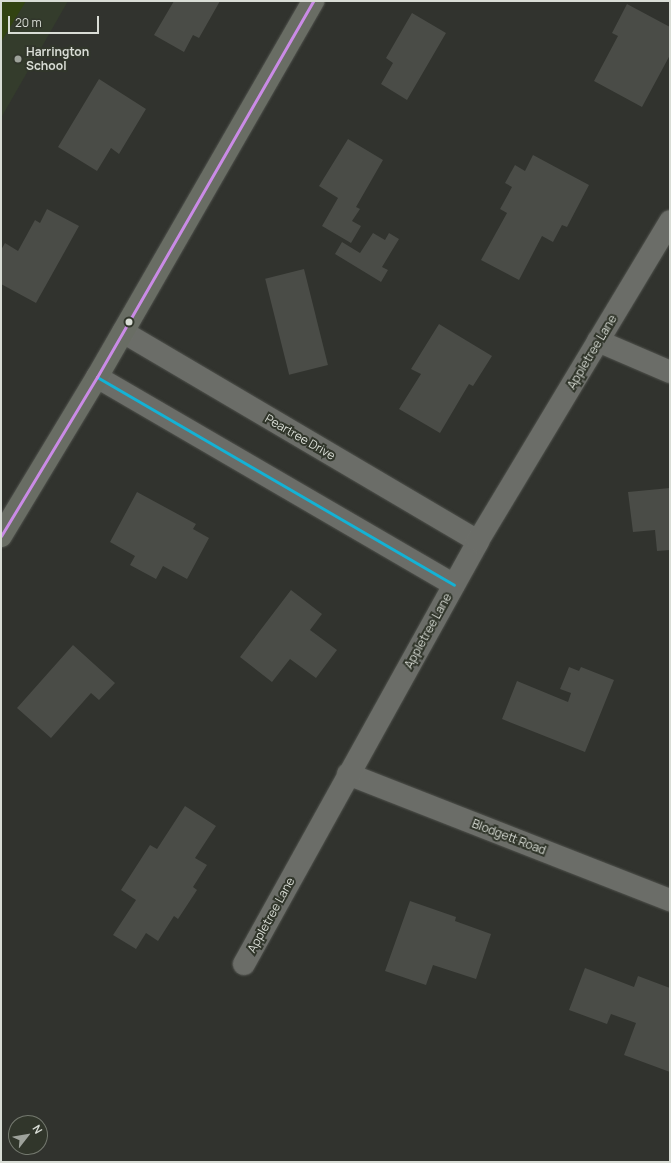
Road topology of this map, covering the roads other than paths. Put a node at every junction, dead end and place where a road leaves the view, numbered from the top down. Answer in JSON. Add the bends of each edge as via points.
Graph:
{"nodes":[{"id":1,"x":313,"y":1,"type":"edge"},
{"id":2,"x":670,"y":221,"type":"edge"},
{"id":3,"x":123,"y":332,"type":"junction"},
{"id":4,"x":598,"y":341,"type":"junction"},
{"id":5,"x":670,"y":372,"type":"edge"},
{"id":6,"x":97,"y":377,"type":"junction"},
{"id":7,"x":1,"y":536,"type":"edge"},
{"id":8,"x":478,"y":541,"type":"junction"},
{"id":9,"x":454,"y":585,"type":"junction"},
{"id":10,"x":348,"y":774,"type":"junction"},
{"id":11,"x":670,"y":900,"type":"edge"},
{"id":12,"x":244,"y":964,"type":"dead end"}],
"edges":[{"from":1,"to":3,"type":"main road"},
{"from":2,"to":4,"type":"street","name":"Appletree Lane"},
{"from":3,"to":6,"type":"main road"},
{"from":3,"to":8,"type":"street","name":"Peartree Drive"},
{"from":4,"to":5,"type":"street"},
{"from":4,"to":8,"type":"street","name":"Appletree Lane"},
{"from":6,"to":7,"type":"main road"},
{"from":6,"to":9,"type":"street"},
{"from":8,"to":9,"type":"street","name":"Appletree Lane"},
{"from":9,"to":10,"type":"street","name":"Appletree Lane"},
{"from":10,"to":11,"type":"street","name":"Blodgett Road"},
{"from":10,"to":12,"type":"street","name":"Appletree Lane"}]}
